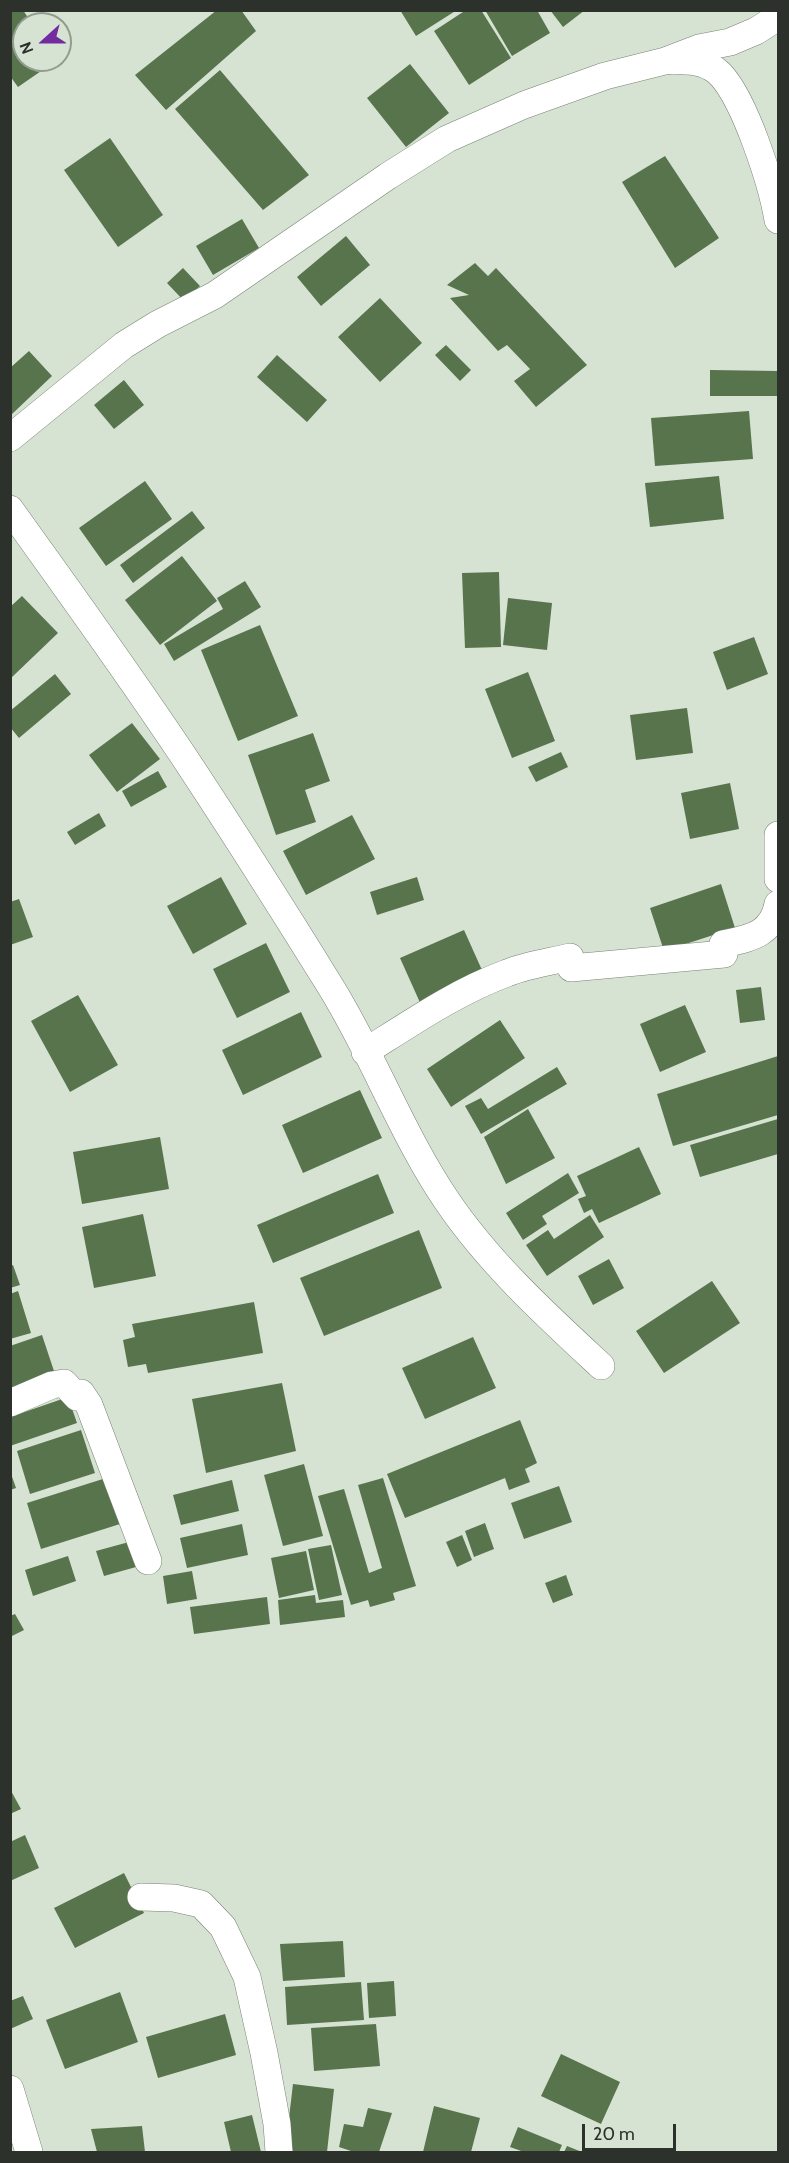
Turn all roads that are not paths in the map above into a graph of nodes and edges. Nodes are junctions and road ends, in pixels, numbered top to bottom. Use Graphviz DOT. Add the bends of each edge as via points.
graph roads {
  1 [pos="778,17"];
  2 [pos="665,61"];
  3 [pos="778,220"];
  4 [pos="10,438"];
  5 [pos="10,509"];
  6 [pos="778,837"];
  7 [pos="778,879"];
  8 [pos="776,920"];
  9 [pos="366,1052"];
  10 [pos="601,1366"];
  11 [pos="10,1403"];
  12 [pos="148,1562"];
  13 [pos="141,1897"];
  14 [pos="10,2089"];
  15 [pos="29,2152"];
  16 [pos="279,2152"];
  1 -- 2 [label="street" via="730,42"];
  2 -- 3 [label="street" via="688,60 707,65 720,74 750,129 769,180"];
  2 -- 4 [label="street" via="604,76 447,139 215,295 124,345"];
  5 -- 9 [label="street" via="194,772 331,987"];
  6 -- 7 [label="street"];
  8 -- 9 [label="street" via="753,936 723,944 724,954 571,968 570,957 507,973 453,998"];
  9 -- 10 [label="street" via="447,1201 537,1306"];
  11 -- 12 [label="street" via="64,1383 77,1397 81,1393 89,1405"];
  13 -- 16 [label="street" via="201,1904 223,1928 247,1977 277,2124"];
  14 -- 15 [label="street"];
}
